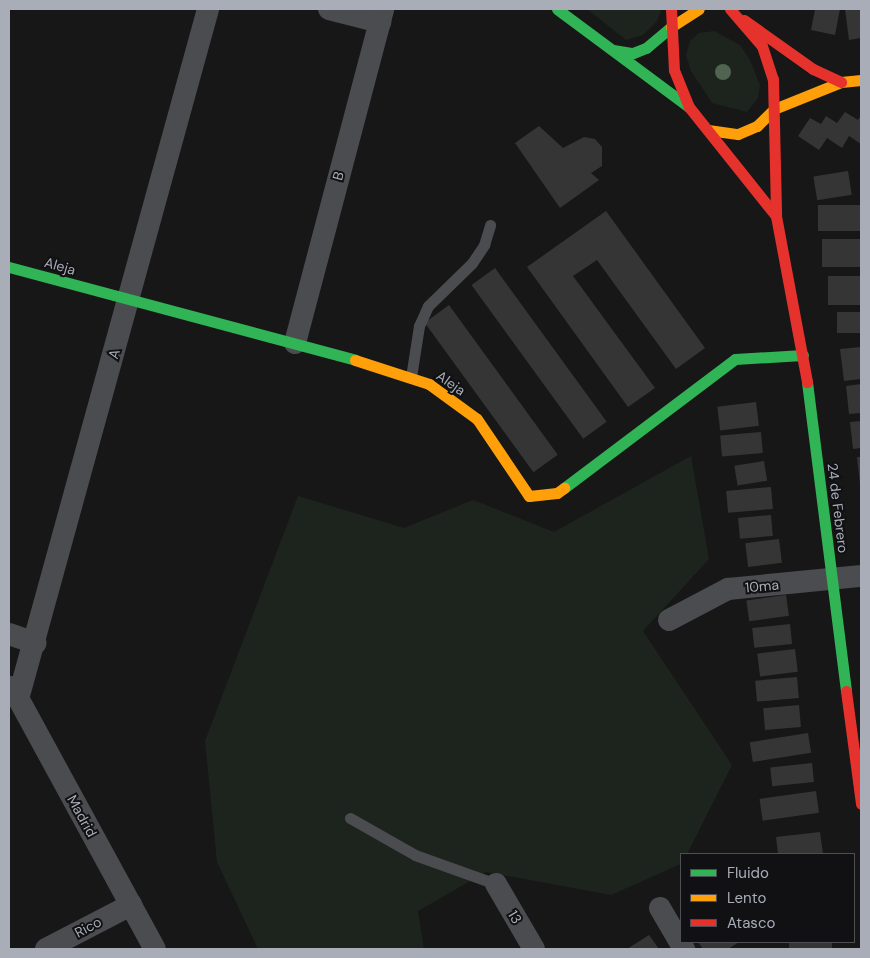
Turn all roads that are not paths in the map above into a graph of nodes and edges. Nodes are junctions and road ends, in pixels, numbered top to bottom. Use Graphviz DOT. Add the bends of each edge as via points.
graph roads {
  1 [pos="208,9"];
  2 [pos="329,9"];
  3 [pos="557,9"];
  4 [pos="670,9"];
  5 [pos="699,9"];
  6 [pos="724,9"];
  7 [pos="734,12"];
  8 [pos="382,16"];
  9 [pos="671,27"];
  10 [pos="613,50"];
  11 [pos="861,80"];
  12 [pos="841,82"];
  13 [pos="689,107"];
  14 [pos="774,110"];
  15 [pos="708,130"];
  16 [pos="776,216"];
  17 [pos="490,225"];
  18 [pos="9,267"];
  19 [pos="128,302"];
  20 [pos="295,343"];
  21 [pos="803,356"];
  22 [pos="411,377"];
  23 [pos="861,576"];
  24 [pos="832,580"];
  25 [pos="669,620"];
  26 [pos="9,634"];
  27 [pos="35,643"];
  28 [pos="13,690"];
  29 [pos="861,804"];
  30 [pos="350,818"];
  31 [pos="496,884"];
  32 [pos="130,905"];
  33 [pos="660,908"];
  34 [pos="680,942"];
  35 [pos="46,949"];
  36 [pos="155,949"];
  37 [pos="534,949"];
  1 -- 19 [label="street, A"];
  2 -- 8 [label="street"];
  3 -- 10 [label="street"];
  4 -- 9 [label="street, 24 de Febrero"];
  5 -- 9 [label="street"];
  6 -- 7 [label="street"];
  7 -- 12 [label="street" via="813,69"];
  7 -- 14 [label="street, 24 de Febrero" via="762,46 773,79"];
  8 -- 20 [label="street, B"];
  9 -- 10 [label="street" via="646,48 633,53"];
  9 -- 13 [label="street, 24 de Febrero" via="674,70"];
  10 -- 13 [label="street"];
  11 -- 12 [label="street"];
  12 -- 14 [label="street"];
  13 -- 15 [label="street, 24 de Febrero"];
  14 -- 15 [label="street" via="757,126 738,134"];
  14 -- 16 [label="street, 24 de Febrero"];
  15 -- 16 [label="street, 24 de Febrero"];
  16 -- 21 [label="street, 24 de Febrero"];
  17 -- 22 [label="lane" via="484,245 472,263 428,306 420,326"];
  18 -- 19 [label="street, Aleja"];
  19 -- 20 [label="street, Aleja"];
  19 -- 27 [label="street, A"];
  20 -- 22 [label="street, Aleja"];
  21 -- 22 [label="street, Aleja" via="734,359 557,493 530,496 477,420 429,384"];
  21 -- 24 [label="street, 24 de Febrero"];
  23 -- 24 [label="street, 10ma"];
  24 -- 25 [label="street, 10ma" via="728,589"];
  24 -- 29 [label="street, 24 de Febrero"];
  26 -- 27 [label="street"];
  27 -- 28 [label="street, A"];
  28 -- 32 [label="street, Madrid"];
  30 -- 31 [label="lane" via="415,855"];
  31 -- 37 [label="street, 13"];
  32 -- 35 [label="street, Rico"];
  32 -- 36 [label="street, Madrid"];
  33 -- 34 [label="street"];
}
